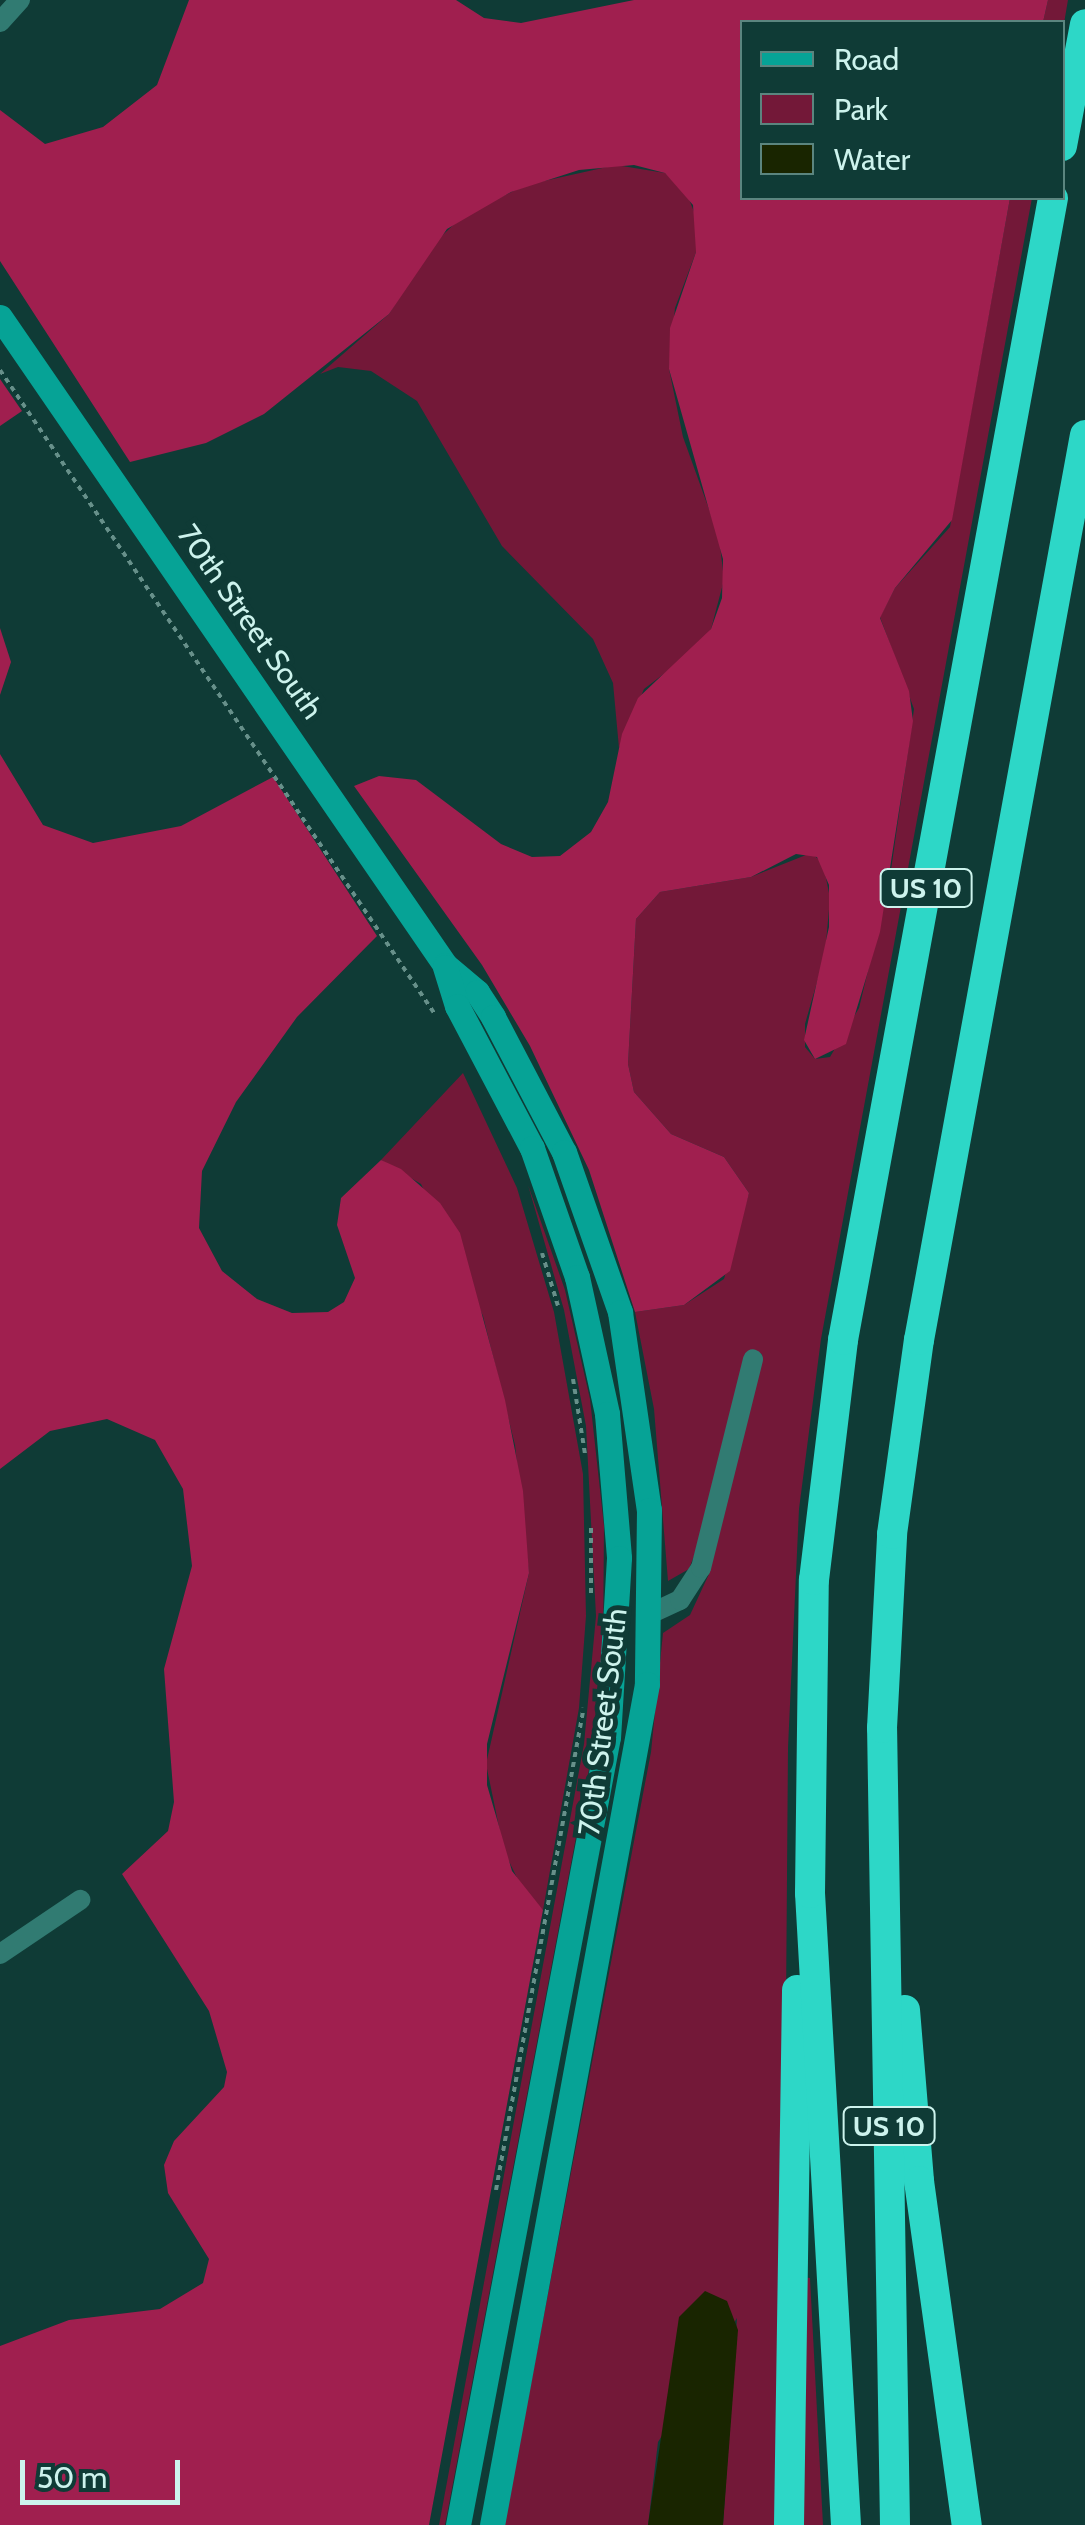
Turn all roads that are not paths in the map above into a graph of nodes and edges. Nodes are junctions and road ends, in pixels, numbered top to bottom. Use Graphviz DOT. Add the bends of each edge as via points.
graph roads {
  1 [pos="20,0"];
  2 [pos="0,22"];
  3 [pos="1085,24"];
  4 [pos="1065,130"];
  5 [pos="1053,200"];
  6 [pos="0,316"];
  7 [pos="1085,435"];
  8 [pos="444,965"];
  9 [pos="753,1358"];
  10 [pos="652,1613"];
  11 [pos="882,1728"];
  12 [pos="810,1892"];
  13 [pos="80,1900"];
  14 [pos="0,1954"];
  15 [pos="458,2525"];
  16 [pos="492,2525"];
  17 [pos="790,2525"];
  18 [pos="846,2525"];
  19 [pos="895,2525"];
  20 [pos="967,2525"];
  1 -- 2 [label="street"];
  3 -- 4 [label="highway"];
  5 -- 12 [label="highway, US 10" via="835,1389 808,1680"];
  6 -- 8 [label="main road, 70th Street South"];
  7 -- 11 [label="highway, US 10" via="911,1386 891,1551"];
  8 -- 10 [label="main road, 70th Street South" via="477,992 525,1073 574,1175 608,1270 639,1412"];
  8 -- 15 [label="main road, 70th Street South" via="458,1006 532,1148 569,1251 607,1414 619,1558 608,1737"];
  9 -- 10 [label="street" via="701,1568 680,1600"];
  10 -- 16 [label="main road, 70th Street South" via="640,1744"];
  11 -- 19 [label="highway, US 10"];
  11 -- 20 [label="highway" via="919,2181"];
  12 -- 17 [label="highway" via="798,1988"];
  12 -- 18 [label="highway, US 10"];
  13 -- 14 [label="street"];
}
